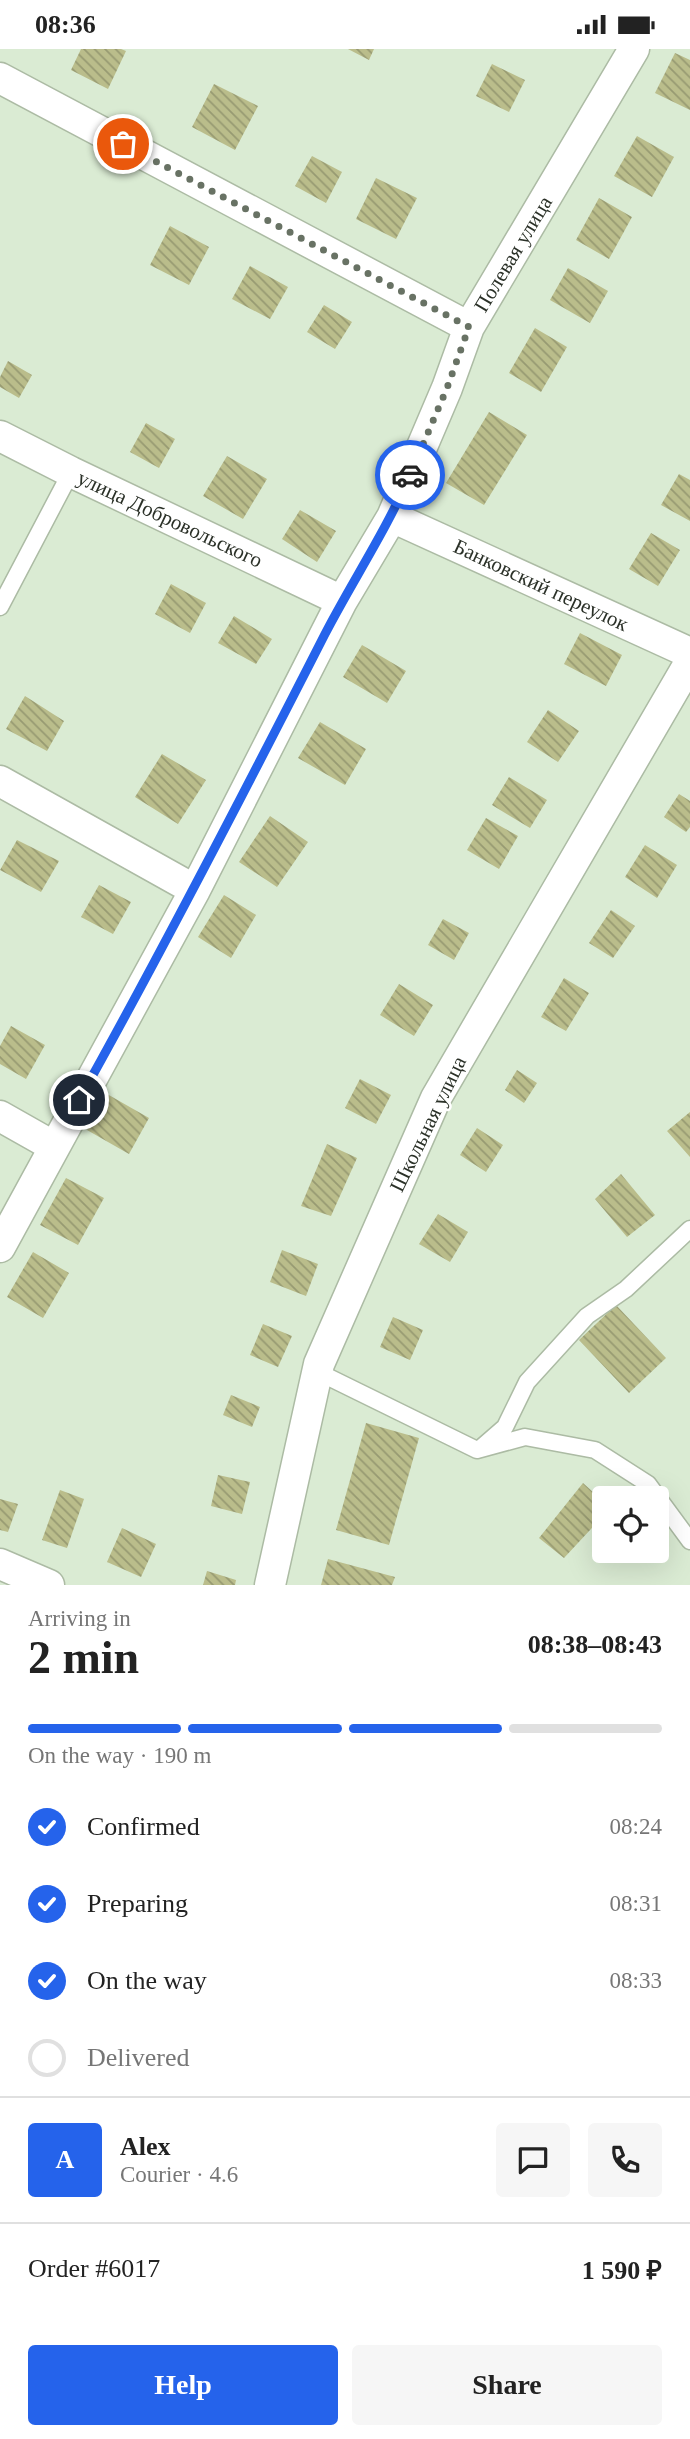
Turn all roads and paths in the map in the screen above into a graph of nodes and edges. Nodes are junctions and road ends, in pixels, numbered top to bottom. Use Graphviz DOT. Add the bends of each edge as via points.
graph roads {
  1 [pos="625,52"];
  2 [pos="0,78"];
  3 [pos="469,327"];
  4 [pos="0,436"];
  5 [pos="71,473"];
  6 [pos="392,517"];
  7 [pos="342,601"];
  8 [pos="0,607"];
  9 [pos="690,653"];
  10 [pos="690,662"];
  11 [pos="0,781"];
  12 [pos="195,890"];
  13 [pos="0,1116"];
  14 [pos="53,1146"];
  15 [pos="690,1229"];
  16 [pos="0,1247"];
  17 [pos="318,1372"];
  18 [pos="477,1450"];
  19 [pos="690,1541"];
  20 [pos="0,1565"];
  21 [pos="49,1585"];
  22 [pos="270,1585"];
  1 -- 3 [label="street, Полевая улица"];
  2 -- 3 [label="street"];
  3 -- 6 [label="street, Полевая улица"];
  4 -- 5 [label="street, улица Добровольского"];
  5 -- 7 [label="street, улица Добровольского"];
  5 -- 8 [label="lane"];
  6 -- 7 [label="street, Полевая улица"];
  6 -- 9 [label="street, Банковский переулок"];
  7 -- 12 [label="street, Полевая улица"];
  10 -- 17 [label="street, Школьная улица" via="436,1098"];
  11 -- 12 [label="street"];
  12 -- 14 [label="street, Полевая улица"];
  13 -- 14 [label="street"];
  14 -- 16 [label="street, Полевая улица"];
  15 -- 18 [label="lane" via="626,1289 587,1316 527,1383 505,1427"];
  17 -- 18 [label="lane"];
  17 -- 22 [label="street, Школьная улица"];
  18 -- 19 [label="lane" via="525,1437 595,1450 648,1484"];
  20 -- 21 [label="street"];
}
